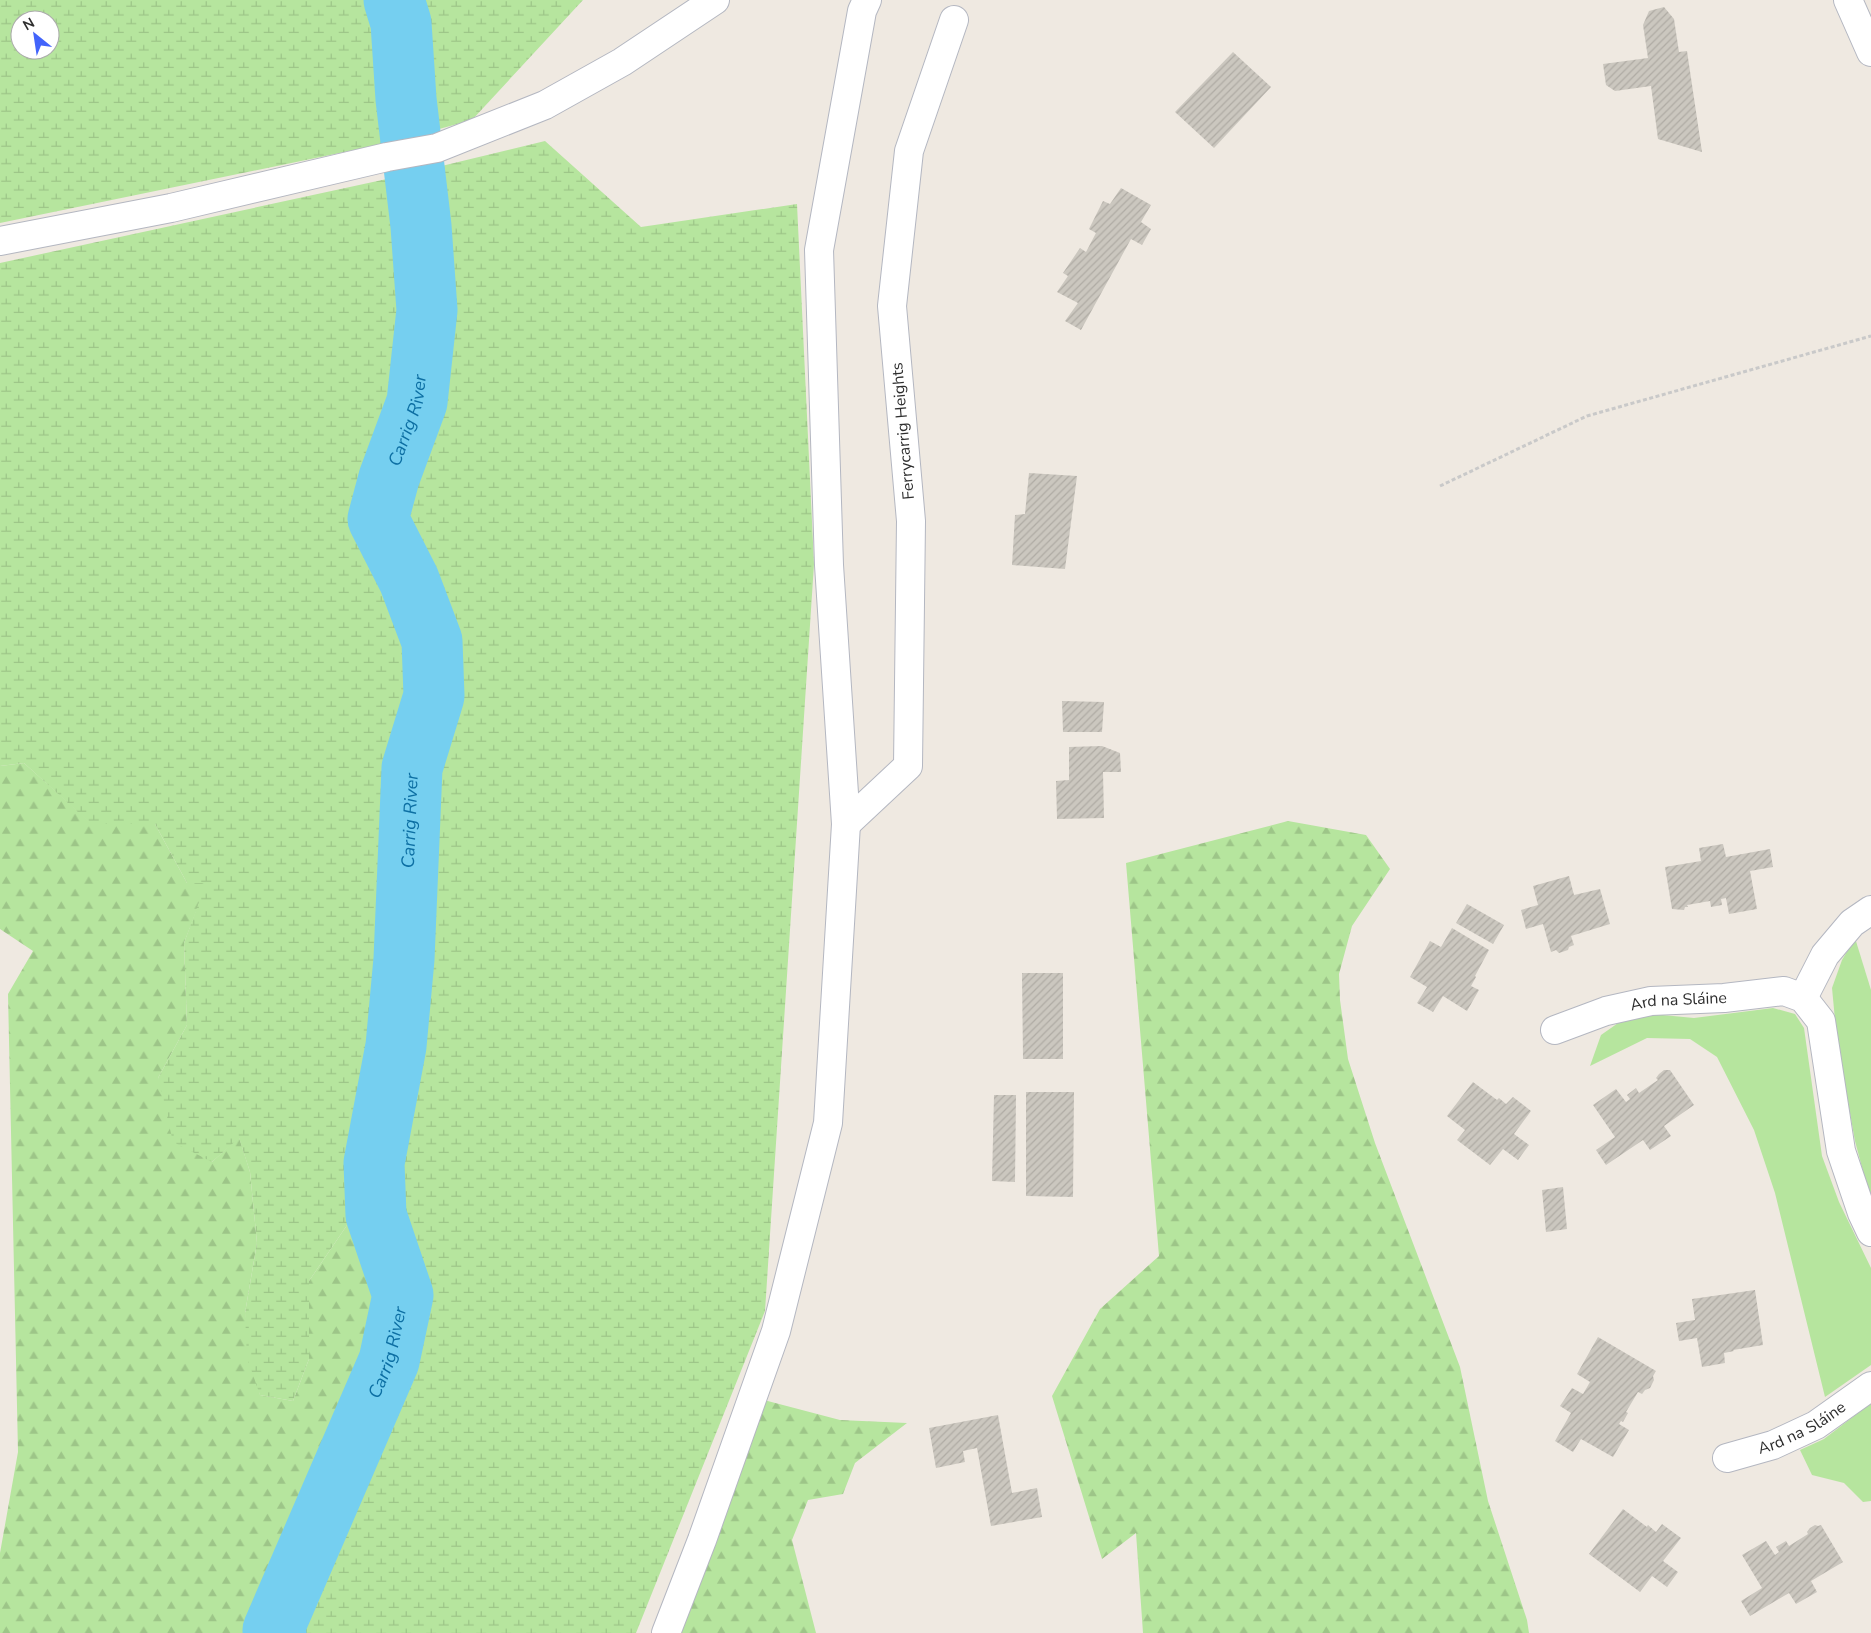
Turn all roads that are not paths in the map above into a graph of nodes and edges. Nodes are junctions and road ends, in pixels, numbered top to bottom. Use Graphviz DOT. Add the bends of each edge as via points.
graph roads {
  1 [pos="715,0"];
  2 [pos="1848,0"];
  3 [pos="859,4"];
  4 [pos="954,20"];
  5 [pos="1871,52"];
  6 [pos="0,241"];
  7 [pos="846,824"];
  8 [pos="1871,910"];
  9 [pos="1804,998"];
  10 [pos="1556,1030"];
  11 [pos="1871,1232"];
  12 [pos="1871,1386"];
  13 [pos="1727,1458"];
  14 [pos="666,1633"];
  1 -- 6 [label="street" via="622,62 545,105 437,148 171,208"];
  2 -- 5 [label="street"];
  3 -- 7 [label="street" via="819,250 829,565"];
  4 -- 7 [label="street, Ferrycarrig Heights" via="910,151 892,306 911,521 908,766"];
  7 -- 14 [label="street" via="828,1123 776,1331"];
  8 -- 9 [label="street" via="1852,923 1825,955"];
  9 -- 10 [label="street, Ard na Sláine" via="1784,991 1650,1002 1606,1012"];
  9 -- 11 [label="street" via="1821,1021 1841,1151"];
  12 -- 13 [label="street, Ard na Sláine" via="1816,1425 1773,1445"];
}
